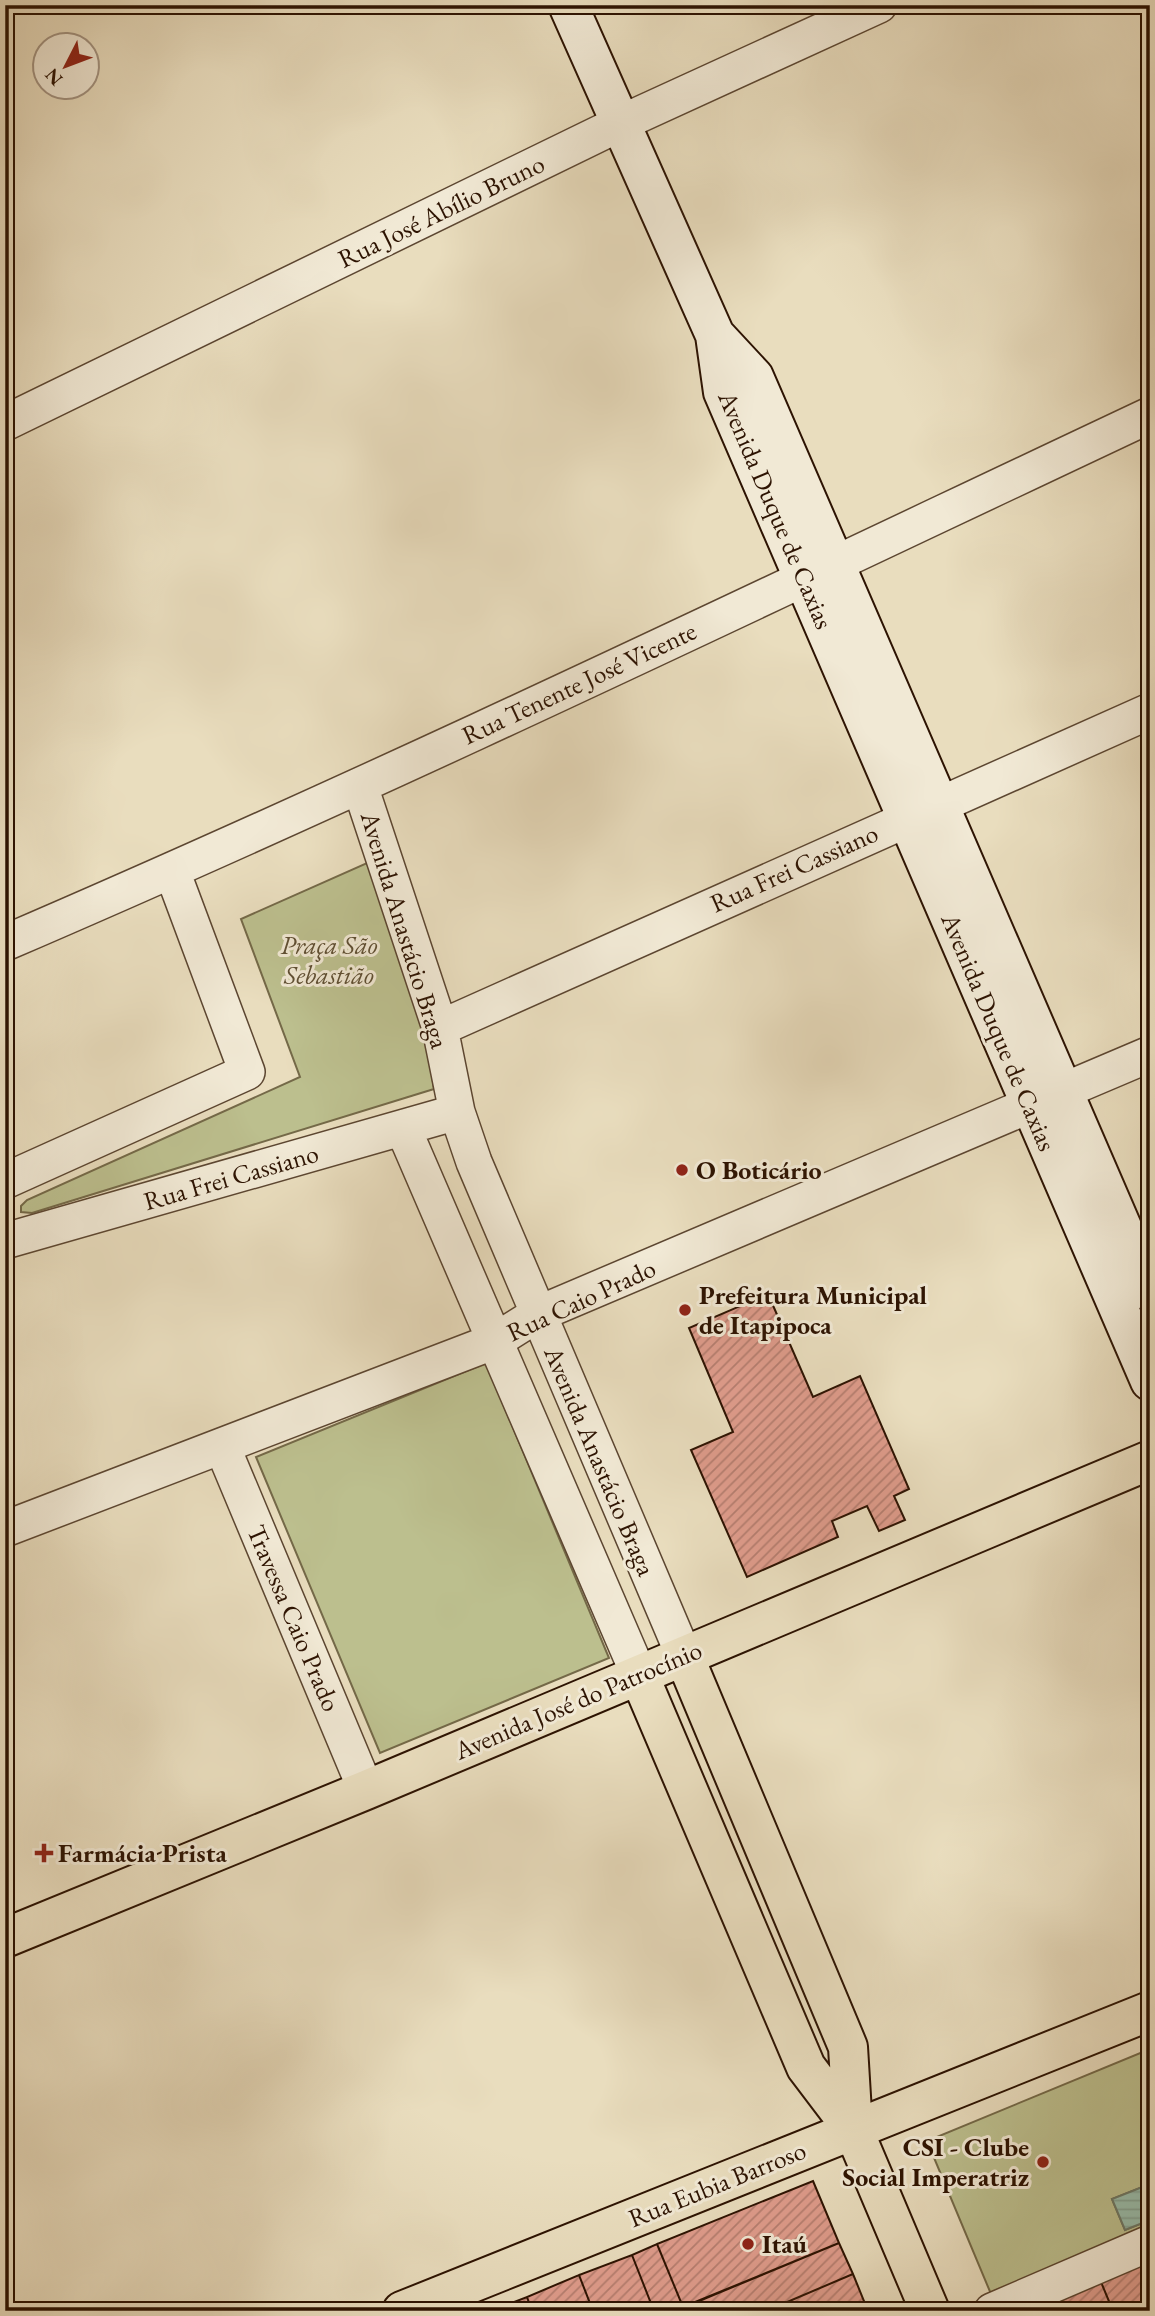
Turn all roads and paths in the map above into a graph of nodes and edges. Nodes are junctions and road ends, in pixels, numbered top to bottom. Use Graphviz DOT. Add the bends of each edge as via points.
graph roads {
  1 [pos="568,5"];
  2 [pos="879,5"];
  3 [pos="621,123"];
  4 [pos="1150,415"];
  5 [pos="5,423"];
  6 [pos="819,570"];
  7 [pos="1150,710"];
  8 [pos="360,786"];
  9 [pos="923,811"];
  10 [pos="172,871"];
  11 [pos="5,943"];
  12 [pos="440,1028"];
  13 [pos="1150,1055"];
  14 [pos="1047,1098"];
  15 [pos="457,1112"];
  16 [pos="403,1128"];
  17 [pos="5,1181"];
  18 [pos="5,1241"];
  19 [pos="1150,1292"];
  20 [pos="538,1314"];
  21 [pos="495,1341"];
  22 [pos="1150,1381"];
  23 [pos="222,1446"];
  24 [pos="1150,1460"];
  25 [pos="5,1530"];
  26 [pos="684,1656"];
  27 [pos="639,1675"];
  28 [pos="366,1790"];
  29 [pos="5,1938"];
  30 [pos="1150,2011"];
  31 [pos="853,2129"];
  32 [pos="1150,2243"];
  33 [pos="402,2311"];
  34 [pos="930,2311"];
  35 [pos="992,2311"];
  1 -- 3 [label="main road, Avenida Duque de Caxias"];
  2 -- 3 [label="street, Rua José Abílio Bruno"];
  3 -- 5 [label="street, Rua José Abílio Bruno"];
  3 -- 6 [label="main road, Avenida Duque de Caxias" via="715,335 723,392"];
  4 -- 6 [label="street, Rua Tenente José Vicente"];
  6 -- 8 [label="street, Rua Tenente José Vicente"];
  6 -- 9 [label="main road, Avenida Duque de Caxias"];
  7 -- 9 [label="street, Rua Frei Cassiano"];
  8 -- 10 [label="street, Rua Tenente José Vicente"];
  8 -- 12 [label="street, Avenida Anastácio Braga"];
  9 -- 12 [label="street, Rua Frei Cassiano"];
  9 -- 14 [label="main road, Avenida Duque de Caxias"];
  10 -- 11 [label="street, Rua Tenente José Vicente"];
  10 -- 17 [label="street" via="247,1072"];
  12 -- 15 [label="street, Avenida Anastácio Braga"];
  13 -- 14 [label="street, Rua Caio Prado"];
  14 -- 19 [label="main road, Avenida Duque de Caxias"];
  14 -- 20 [label="street, Rua Caio Prado"];
  14 -- 22 [label="main road, Avenida Duque de Caxias"];
  15 -- 16 [label="street, Rua Frei Cassiano"];
  15 -- 20 [label="street, Avenida Anastácio Braga" via="482,1184"];
  16 -- 18 [label="street, Rua Frei Cassiano"];
  16 -- 21 [label="street, Avenida Anastácio Braga"];
  20 -- 21 [label="street, Rua Caio Prado"];
  20 -- 26 [label="street, Avenida Anastácio Braga"];
  21 -- 23 [label="street, Rua Caio Prado"];
  21 -- 27 [label="street, Avenida Anastácio Braga"];
  23 -- 25 [label="street, Rua Caio Prado"];
  23 -- 28 [label="street, Travessa Caio Prado"];
  24 -- 26 [label="main road, Avenida José do Patrocínio"];
  26 -- 27 [label="main road, Avenida José do Patrocínio"];
  26 -- 31 [label="main road, Avenida Anastácio Braga" via="848,2047"];
  27 -- 28 [label="main road, Avenida José do Patrocínio"];
  27 -- 31 [label="main road, Avenida Anastácio Braga" via="806,2067"];
  28 -- 29 [label="main road, Avenida José do Patrocínio"];
  30 -- 31 [label="main road, Rua Eubia Barroso"];
  31 -- 33 [label="main road, Rua Eubia Barroso"];
  31 -- 34 [label="main road, Avenida Anastácio Braga"];
  32 -- 35 [label="street"];
}
